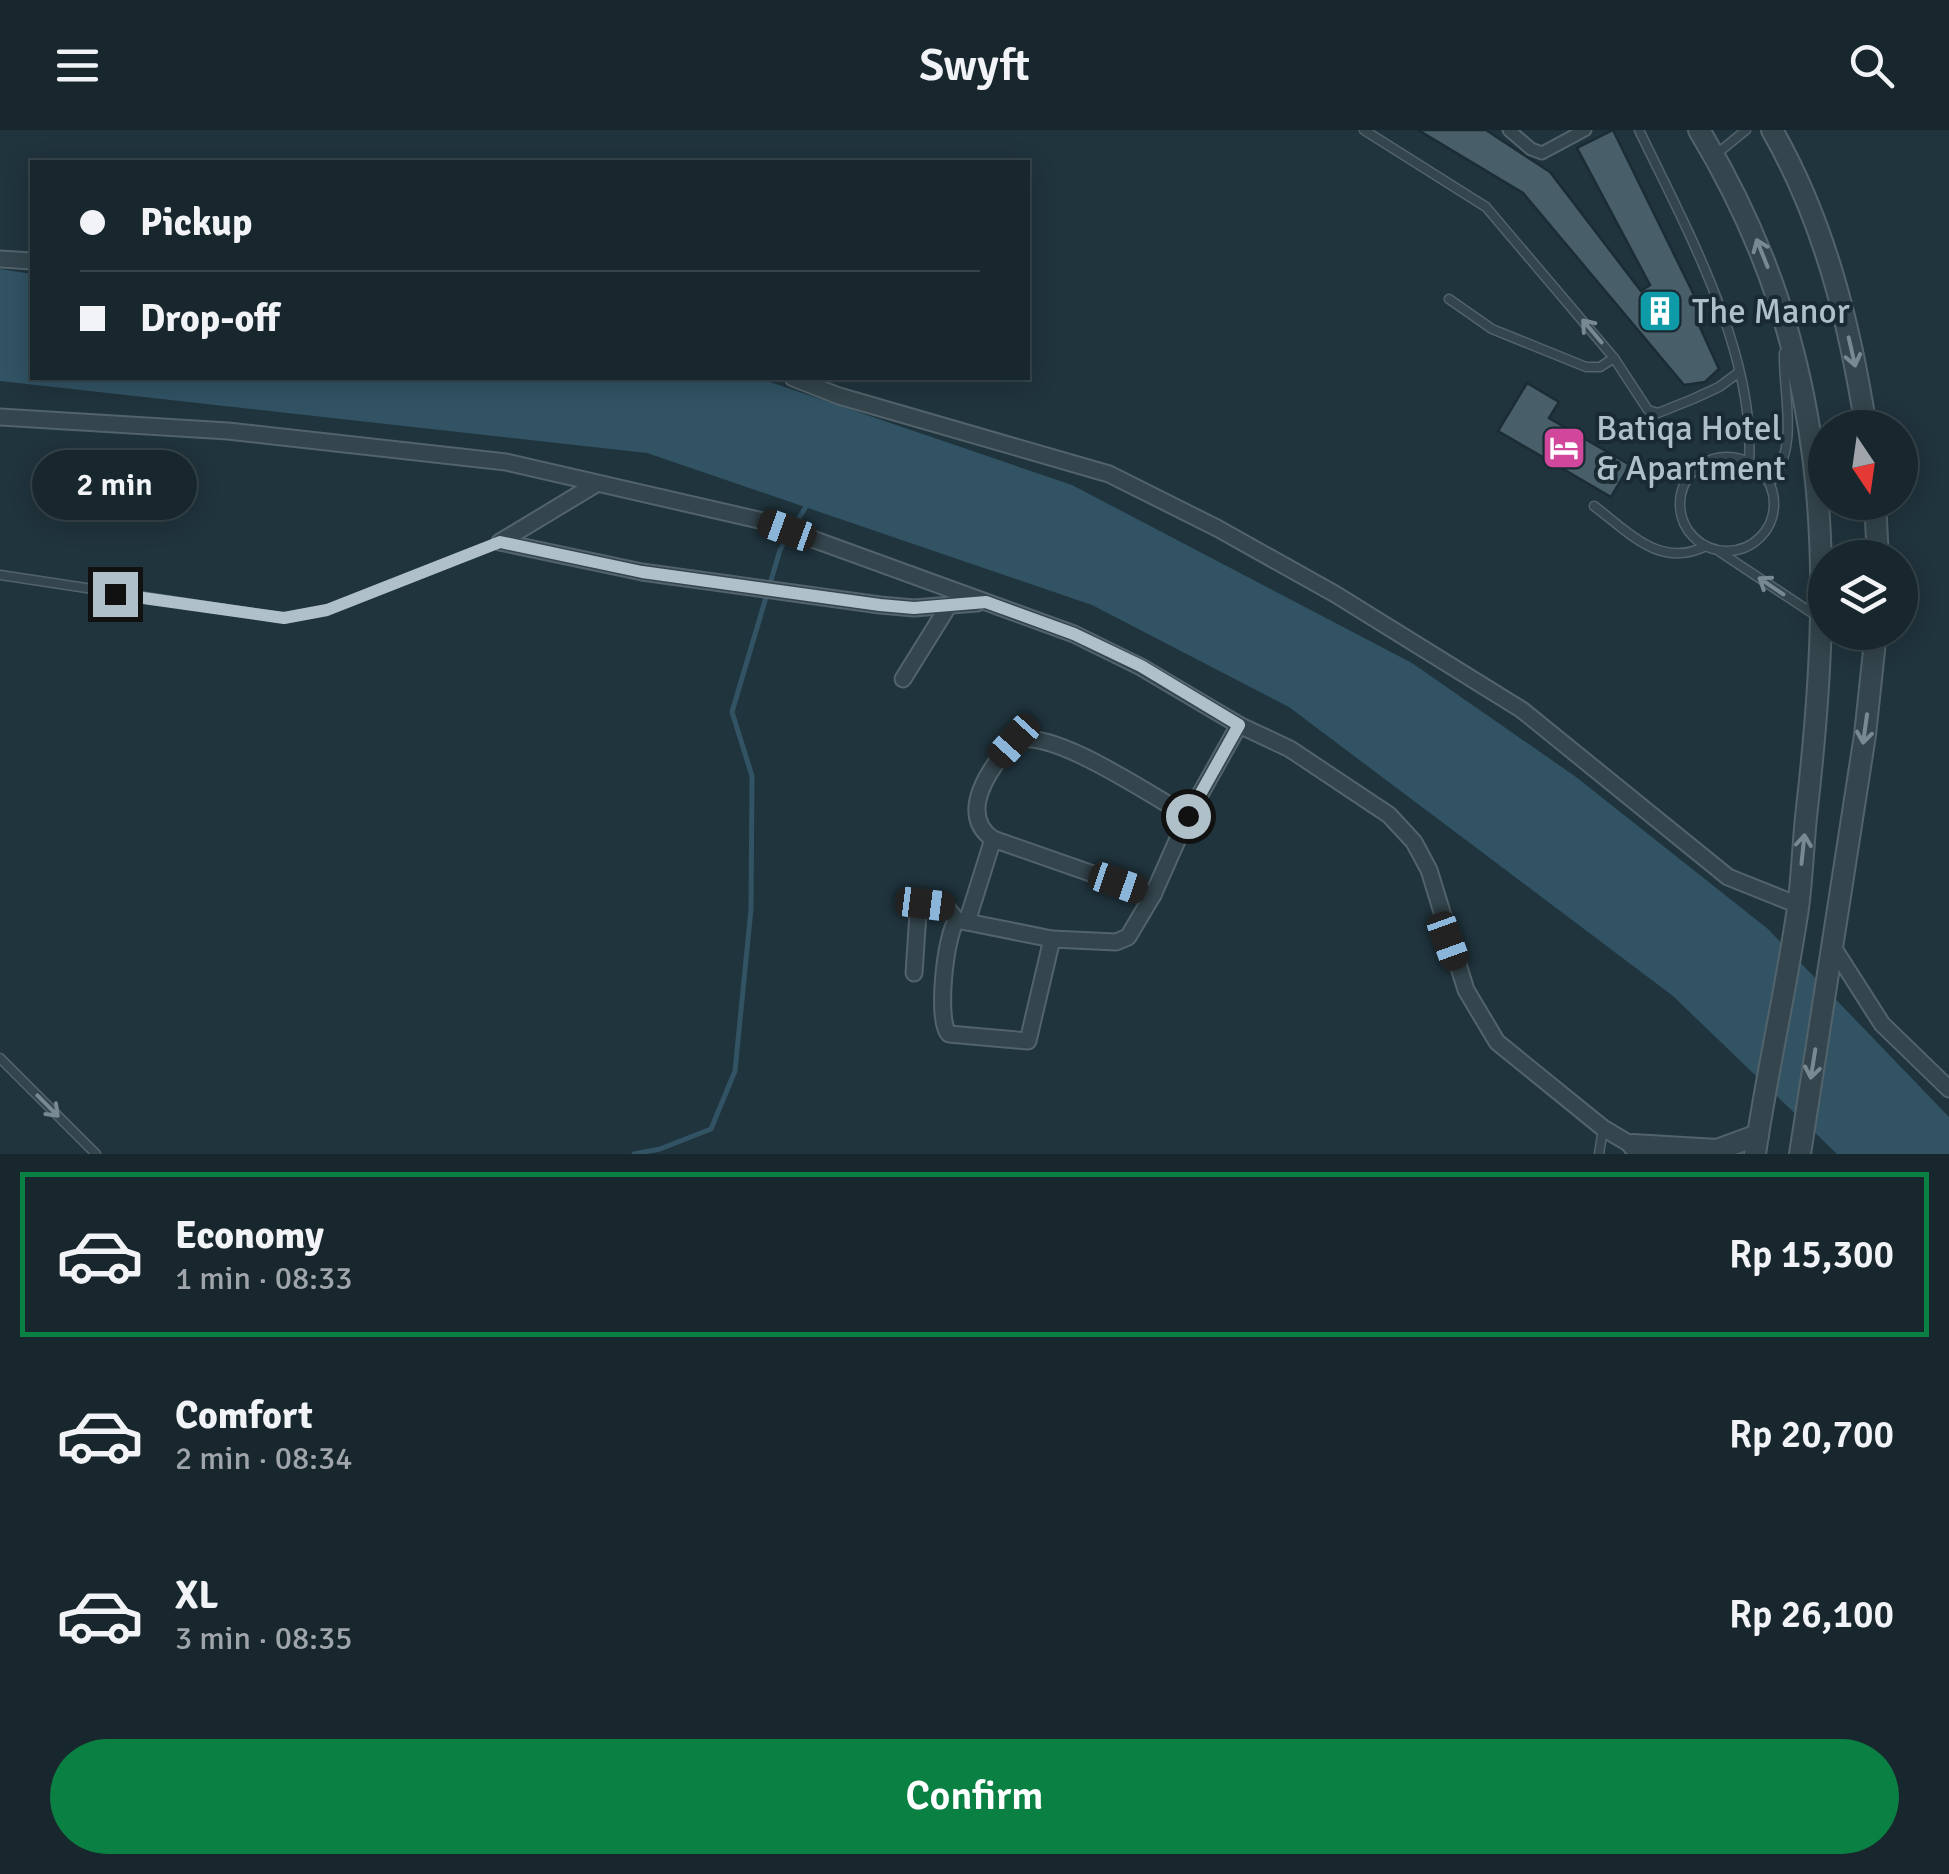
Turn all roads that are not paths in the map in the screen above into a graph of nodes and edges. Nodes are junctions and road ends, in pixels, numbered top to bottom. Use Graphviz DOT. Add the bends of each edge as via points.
graph roads {
  1 [pos="1364,130"];
  2 [pos="1509,130"];
  3 [pos="1586,130"];
  4 [pos="1639,130"];
  5 [pos="1699,130"];
  6 [pos="1746,130"];
  7 [pos="1772,130"];
  8 [pos="1714,156"];
  9 [pos="0,259"];
  10 [pos="30,261"];
  11 [pos="1449,300"];
  12 [pos="1784,312"];
  13 [pos="1614,358"];
  14 [pos="1738,373"];
  15 [pos="798,380"];
  16 [pos="1863,410"];
  17 [pos="0,417"];
  18 [pos="1749,462"];
  19 [pos="1770,483"];
  20 [pos="596,484"];
  21 [pos="1594,506"];
  22 [pos="1821,540"];
  23 [pos="500,542"];
  24 [pos="1706,546"];
  25 [pos="1720,552"];
  26 [pos="0,575"];
  27 [pos="986,602"];
  28 [pos="949,605"];
  29 [pos="1808,610"];
  30 [pos="1820,650"];
  31 [pos="1873,650"];
  32 [pos="903,679"];
  33 [pos="1239,725"];
  34 [pos="1188,816"];
  35 [pos="993,839"];
  36 [pos="1153,895"];
  37 [pos="1798,905"];
  38 [pos="962,922"];
  39 [pos="1052,939"];
  40 [pos="1831,944"];
  41 [pos="914,972"];
  42 [pos="0,1058"];
  43 [pos="1949,1089"];
  44 [pos="1603,1128"];
  45 [pos="1758,1137"];
  46 [pos="1640,1149"];
  47 [pos="96,1154"];
  48 [pos="1599,1154"];
  49 [pos="1800,1154"];
  13 -- 1 [label="lane, one-way" via="1486,207"];
  2 -- 3 [label="street" via="1542,153"];
  4 -- 14 [label="lane" via="1723,312"];
  5 -- 8 [label="street"];
  6 -- 8 [label="lane"];
  7 -- 16 [label="street, one-way" via="1820,235"];
  12 -- 8 [label="street, one-way" via="1745,211"];
  9 -- 10 [label="street"];
  11 -- 13 [label="lane" via="1492,328 1586,368"];
  12 -- 19 [label="lane" via="1787,450"];
  12 -- 22 [label="street" via="1810,419"];
  13 -- 14 [label="lane" via="1640,402 1658,412"];
  14 -- 18 [label="lane"];
  15 -- 37 [label="street" via="1109,474 1217,528 1522,710 1728,877"];
  17 -- 20 [label="street" via="228,431 506,462"];
  18 -- 19 [label="lane"];
  18 -- 24 [label="lane" via="1717,458 1702,464 1682,490 1684,522"];
  19 -- 25 [label="lane" via="1774,511 1766,531 1750,544"];
  20 -- 23 [label="street"];
  20 -- 27 [label="street" via="763,521"];
  21 -- 24 [label="lane" via="1661,552 1690,554"];
  23 -- 26 [label="lane" via="327,610 284,618"];
  23 -- 28 [label="street" via="642,572 914,608"];
  24 -- 25 [label="lane"];
  29 -- 25 [label="lane, one-way"];
  27 -- 28 [label="street"];
  27 -- 33 [label="street" via="1141,666"];
  28 -- 32 [label="street"];
  37 -- 30 [label="street, one-way"];
  31 -- 40 [label="street, one-way"];
  33 -- 34 [label="street"];
  33 -- 44 [label="street" via="1354,790 1414,842 1477,1014 1497,1042"];
  34 -- 35 [label="street" via="1076,754 1022,738 998,758 976,808 979,830"];
  34 -- 36 [label="street"];
  35 -- 36 [label="street"];
  35 -- 38 [label="street"];
  36 -- 39 [label="street" via="1128,937"];
  37 -- 45 [label="street"];
  38 -- 39 [label="street"];
  38 -- 39 [label="street" via="950,932 944,974 942,1024 949,1034 1028,1041"];
  38 -- 41 [label="street" via="946,907 920,907"];
  40 -- 43 [label="street" via="1882,1024"];
  40 -- 49 [label="street, one-way"];
  42 -- 47 [label="lane, one-way"];
  44 -- 46 [label="street"];
  44 -- 48 [label="lane"];
  45 -- 46 [label="street" via="1717,1150"];
}
